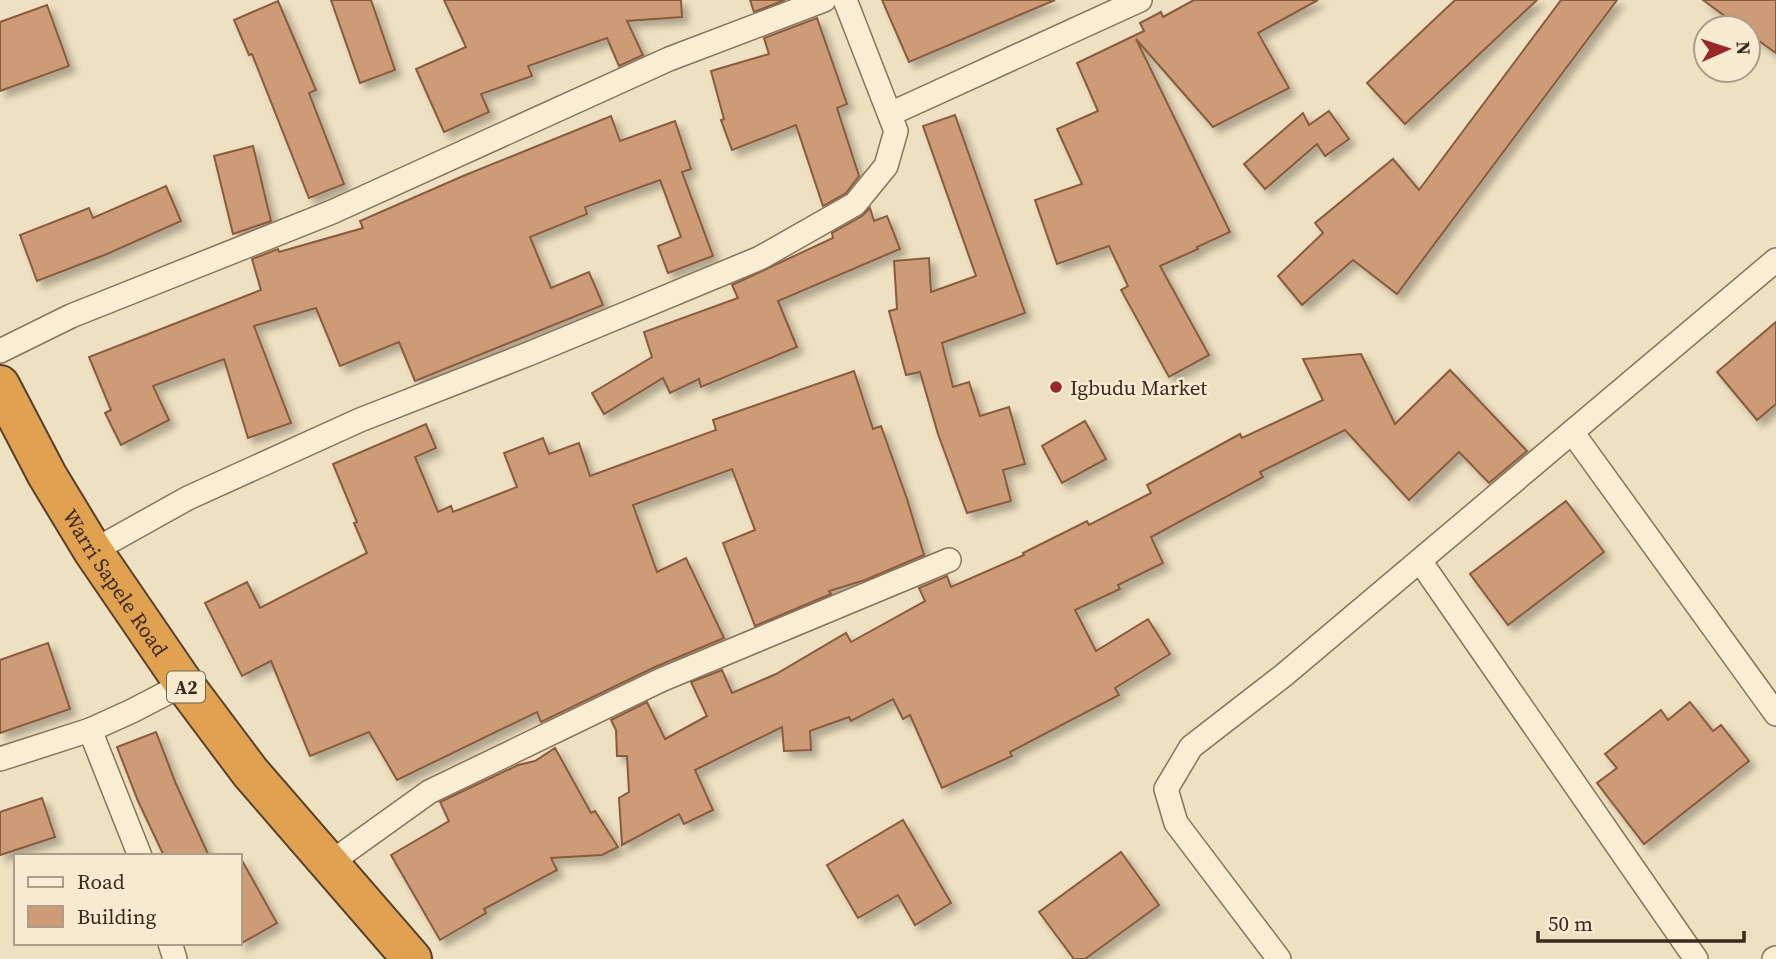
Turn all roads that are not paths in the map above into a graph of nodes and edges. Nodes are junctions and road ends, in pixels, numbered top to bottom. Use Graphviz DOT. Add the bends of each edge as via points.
graph roads {
  1 [pos="824,0"];
  2 [pos="845,0"];
  3 [pos="1140,0"];
  4 [pos="890,114"];
  5 [pos="1776,260"];
  6 [pos="0,351"];
  7 [pos="0,385"];
  8 [pos="1572,432"];
  9 [pos="93,551"];
  10 [pos="950,560"];
  11 [pos="1420,561"];
  12 [pos="184,684"];
  13 [pos="1776,714"];
  14 [pos="90,730"];
  15 [pos="0,759"];
  16 [pos="138,854"];
  17 [pos="330,863"];
  18 [pos="412,959"];
  19 [pos="1279,959"];
  20 [pos="1696,959"];
  1 -- 6 [label="street" via="669,59 332,212 71,316"];
  2 -- 4 [label="street"];
  3 -- 4 [label="street"];
  4 -- 9 [label="street" via="896,131 886,166 855,204 760,258 360,420 188,498"];
  5 -- 8 [label="street"];
  7 -- 9 [label="highway, Warri Sapele Road / A2"];
  8 -- 11 [label="street"];
  8 -- 13 [label="street"];
  9 -- 12 [label="highway, Warri Sapele Road / A2"];
  10 -- 17 [label="street" via="660,680 441,786"];
  11 -- 19 [label="street" via="1191,747 1166,789 1176,823"];
  11 -- 20 [label="street"];
  12 -- 14 [label="street"];
  12 -- 17 [label="highway, Warri Sapele Road / A2" via="250,772"];
  14 -- 15 [label="street"];
  14 -- 16 [label="street"];
  17 -- 18 [label="highway, Warri Sapele Road / A2"];
}
